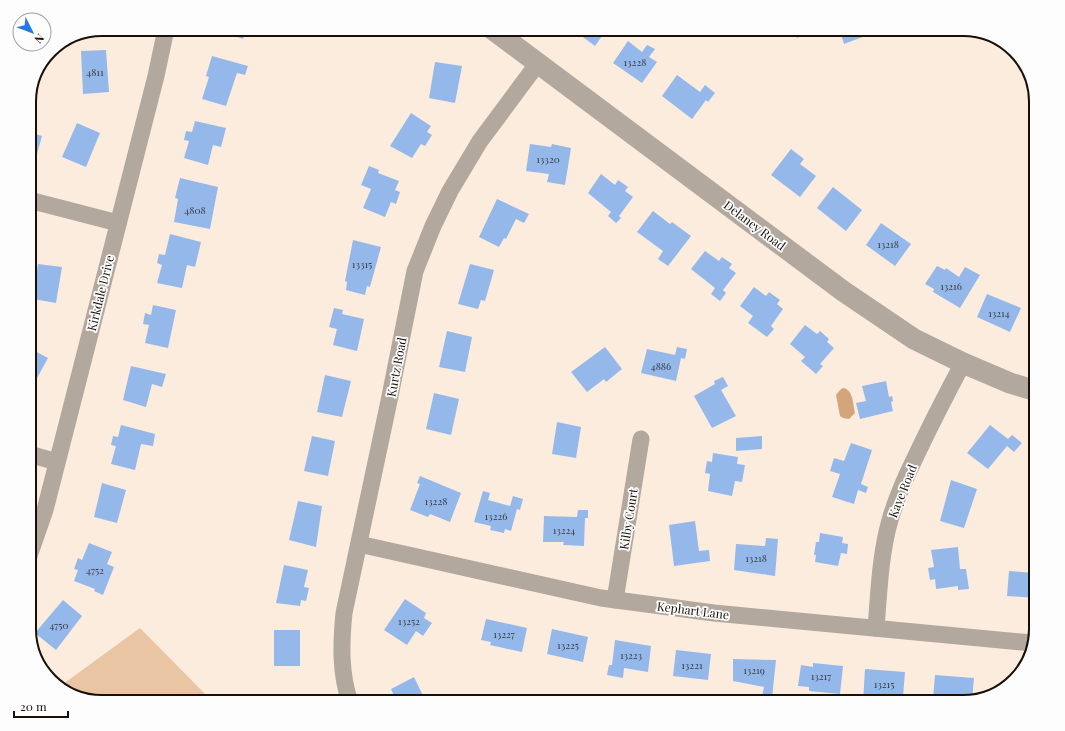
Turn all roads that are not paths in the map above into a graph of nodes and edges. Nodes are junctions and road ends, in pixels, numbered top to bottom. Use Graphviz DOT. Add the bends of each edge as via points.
graph roads {
  1 [pos="165,36"];
  2 [pos="501,36"];
  3 [pos="538,63"];
  4 [pos="36,202"];
  5 [pos="118,223"];
  6 [pos="963,363"];
  7 [pos="1029,389"];
  8 [pos="641,439"];
  9 [pos="36,456"];
  10 [pos="58,462"];
  11 [pos="36,536"];
  12 [pos="359,544"];
  13 [pos="615,600"];
  14 [pos="876,628"];
  15 [pos="1027,643"];
  16 [pos="348,695"];
  1 -- 5 [label="street, Kirkdale Drive"];
  2 -- 3 [label="street, Delaney Road"];
  3 -- 6 [label="street, Delaney Road" via="844,291 914,339"];
  3 -- 12 [label="street, Kurtz Road" via="480,141 450,191 415,271"];
  4 -- 5 [label="street"];
  5 -- 10 [label="street, Kirkdale Drive"];
  6 -- 7 [label="street, Delaney Road"];
  6 -- 14 [label="street, Kaye Road" via="905,480 890,520 882,554"];
  8 -- 13 [label="street, Kilby Court"];
  9 -- 10 [label="street"];
  10 -- 11 [label="street, Kirkdale Drive"];
  12 -- 13 [label="street, Kephart Lane"];
  12 -- 16 [label="street, Kurtz Road" via="344,613 341,642 343,671"];
  13 -- 14 [label="street, Kephart Lane" via="714,613"];
  14 -- 15 [label="street, Kephart Lane"];
}
